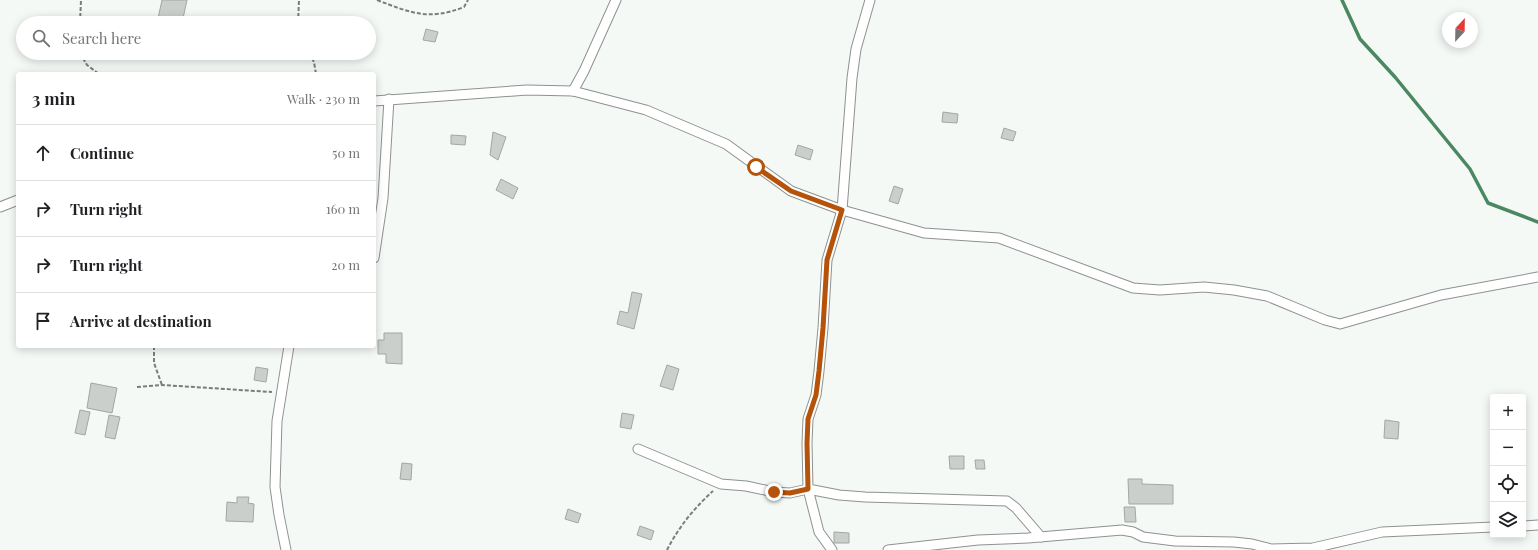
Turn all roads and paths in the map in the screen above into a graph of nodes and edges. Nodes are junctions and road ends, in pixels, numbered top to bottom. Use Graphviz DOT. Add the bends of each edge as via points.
graph roads {
  1 [pos="80,0"];
  2 [pos="299,0"];
  3 [pos="377,0"];
  4 [pos="468,0"];
  5 [pos="616,0"];
  6 [pos="870,0"];
  7 [pos="80,16"];
  8 [pos="298,16"];
  9 [pos="84,60"];
  10 [pos="313,60"];
  11 [pos="96,72"];
  12 [pos="316,72"];
  13 [pos="573,91"];
  14 [pos="389,99"];
  15 [pos="376,101"];
  16 [pos="16,201"];
  17 [pos="0,207"];
  18 [pos="842,210"];
  19 [pos="376,245"];
  20 [pos="1538,277"];
  21 [pos="154,348"];
  22 [pos="289,348"];
  23 [pos="162,385"];
  24 [pos="137,386"];
  25 [pos="282,392"];
  26 [pos="638,449"];
  27 [pos="721,484"];
  28 [pos="808,489"];
  29 [pos="1526,526"];
  30 [pos="1538,526"];
  31 [pos="1490,527"];
  32 [pos="1040,536"];
  33 [pos="286,550"];
  34 [pos="667,550"];
  35 [pos="832,550"];
  36 [pos="888,550"];
  1 -- 7 [label="path"];
  2 -- 8 [label="path"];
  3 -- 4 [label="path" via="418,14 433,15 464,7"];
  5 -- 13 [label="street"];
  6 -- 18 [label="street" via="856,49 853,71"];
  9 -- 11 [label="path" via="87,66"];
  10 -- 12 [label="path"];
  13 -- 14 [label="street" via="527,90"];
  13 -- 18 [label="street" via="646,110 720,141 791,191"];
  14 -- 15 [label="street"];
  14 -- 19 [label="street" via="383,198"];
  16 -- 17 [label="street"];
  18 -- 20 [label="street" via="924,233 999,238 1133,288 1160,290 1204,287 1234,290 1266,296 1340,324 1441,296"];
  18 -- 28 [label="street" via="827,260 819,371 808,425"];
  21 -- 23 [label="path" via="154,363"];
  22 -- 25 [label="street"];
  23 -- 24 [label="path"];
  23 -- 25 [label="path"];
  25 -- 33 [label="street" via="277,421 275,487"];
  26 -- 27 [label="street"];
  27 -- 28 [label="street" via="790,493"];
  27 -- 34 [label="path" via="702,501 673,538"];
  28 -- 32 [label="street" via="865,497 1007,501"];
  28 -- 35 [label="street" via="820,532"];
  29 -- 30 [label="street"];
  31 -- 32 [label="street" via="1382,532 1313,548 1271,549 1234,542 1175,541 1143,537 1122,530"];
  32 -- 36 [label="street"];
}
